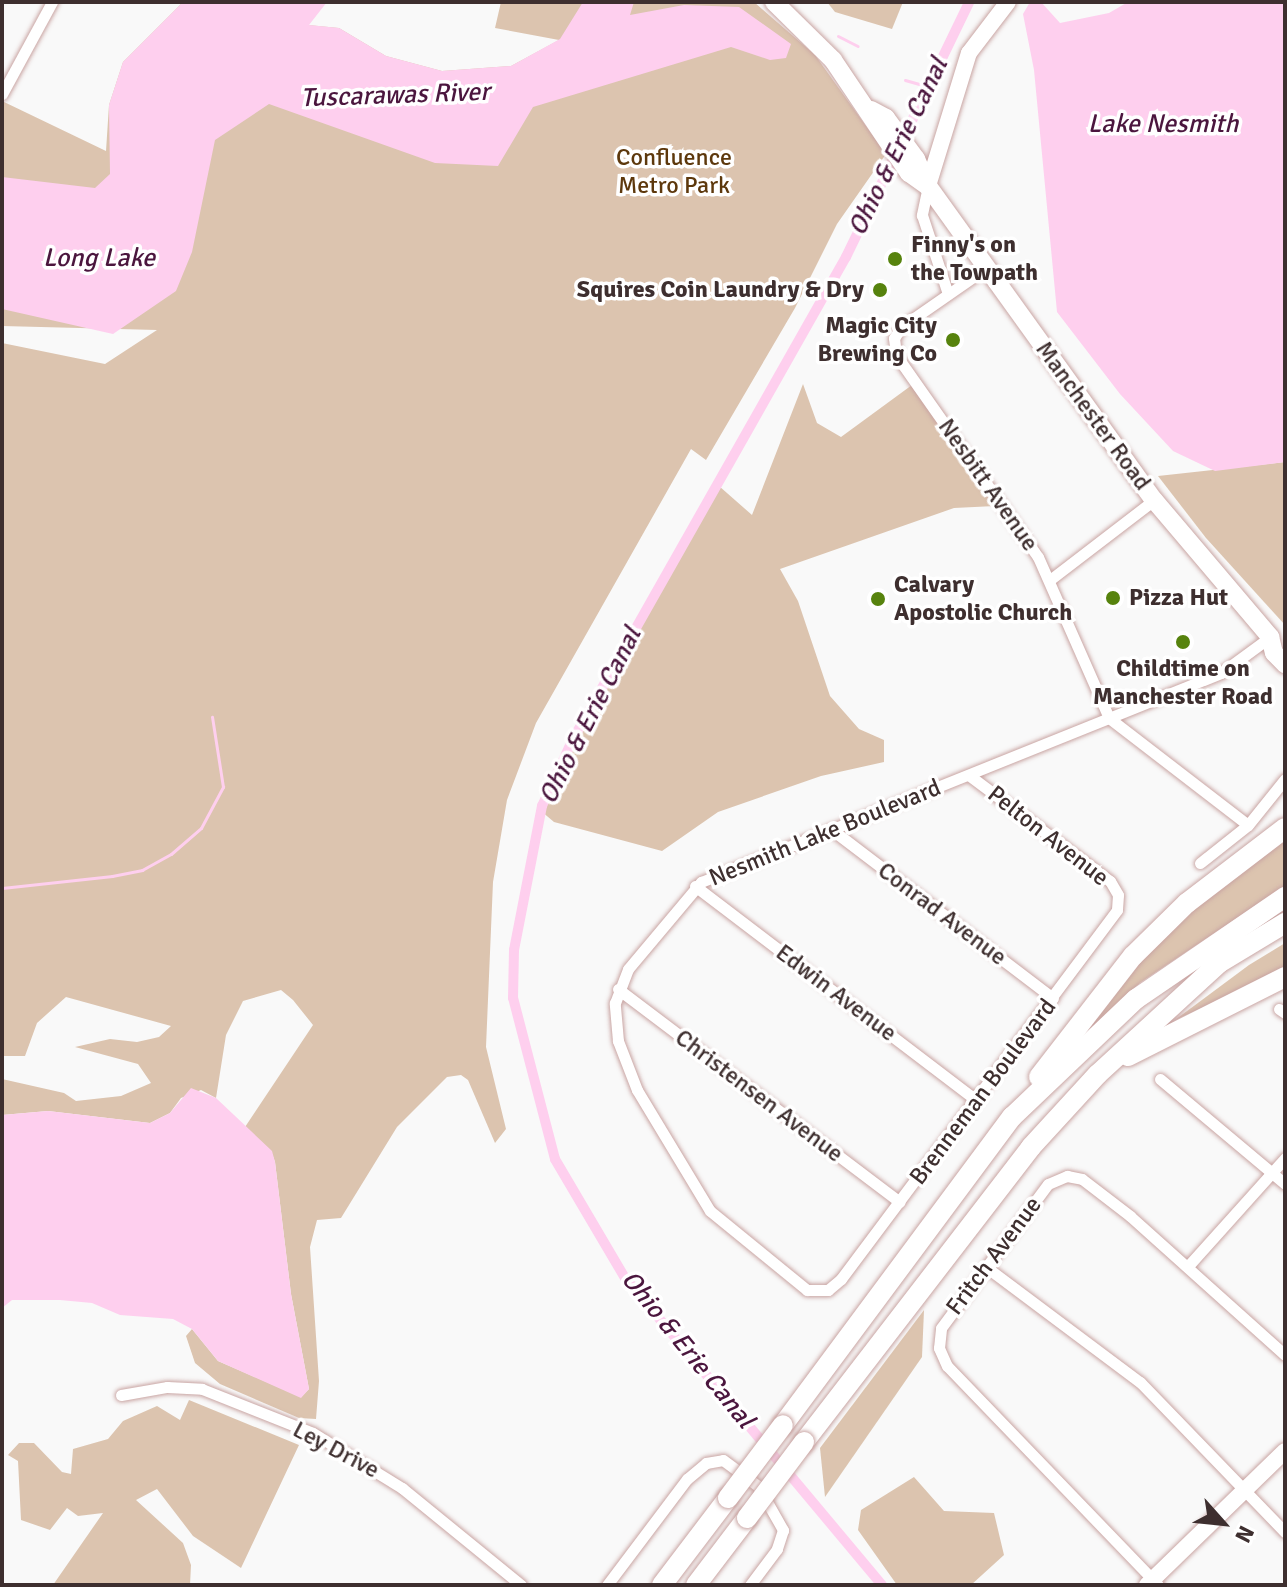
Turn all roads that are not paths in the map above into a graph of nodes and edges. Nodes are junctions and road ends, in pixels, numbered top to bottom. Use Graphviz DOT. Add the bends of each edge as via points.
graph roads {
  1 [pos="52,2"];
  2 [pos="774,2"];
  3 [pos="1007,3"];
  4 [pos="2,94"];
  5 [pos="928,186"];
  6 [pos="986,268"];
  7 [pos="948,294"];
  8 [pos="1154,500"];
  9 [pos="1051,579"];
  10 [pos="1277,639"];
  11 [pos="1285,664"];
  12 [pos="1109,718"];
  13 [pos="970,776"];
  14 [pos="1285,779"];
  15 [pos="1248,825"];
  16 [pos="1285,828"];
  17 [pos="831,829"];
  18 [pos="1200,863"];
  19 [pos="695,886"];
  20 [pos="1285,897"];
  21 [pos="1119,901"];
  22 [pos="1285,923"];
  23 [pos="1285,977"];
  24 [pos="618,989"];
  25 [pos="1053,998"];
  26 [pos="1103,1069"];
  27 [pos="1160,1079"];
  28 [pos="976,1100"];
  29 [pos="1012,1117"];
  30 [pos="1285,1158"];
  31 [pos="1272,1173"];
  32 [pos="1285,1184"];
  33 [pos="900,1202"];
  34 [pos="1189,1265"];
  35 [pos="986,1267"];
  36 [pos="1285,1355"];
  37 [pos="121,1395"];
  38 [pos="1285,1451"];
  39 [pos="1245,1491"];
  40 [pos="1285,1532"];
  41 [pos="1152,1583"];
  42 [pos="521,1585"];
  43 [pos="607,1585"];
  44 [pos="662,1585"];
  45 [pos="696,1585"];
  46 [pos="750,1585"];
  1 -- 4 [label="street"];
  2 -- 5 [label="main road, Manchester Road" via="810,33"];
  3 -- 5 [label="street" via="969,53"];
  5 -- 6 [label="main road, Manchester Road"];
  5 -- 7 [label="street" via="922,215"];
  6 -- 7 [label="street, Nesbitt Avenue"];
  6 -- 8 [label="main road, Manchester Road"];
  7 -- 9 [label="street, Nesbitt Avenue" via="897,332 896,355 1000,498"];
  8 -- 9 [label="street"];
  8 -- 10 [label="main road, Manchester Road"];
  9 -- 12 [label="street, Nesbitt Avenue"];
  10 -- 11 [label="main road, Manchester Road" via="1274,653"];
  10 -- 12 [label="street, Nesmith Lake Boulevard" via="1221,673"];
  12 -- 13 [label="street, Nesmith Lake Boulevard"];
  12 -- 15 [label="street, Nesbitt Avenue"];
  13 -- 17 [label="street, Nesmith Lake Boulevard"];
  13 -- 21 [label="street, Pelton Avenue" via="1110,881"];
  14 -- 15 [label="street"];
  15 -- 18 [label="street"];
  16 -- 29 [label="highway" via="1187,903 1133,956 1068,1033"];
  17 -- 19 [label="street, Nesmith Lake Boulevard"];
  17 -- 25 [label="street, Conrad Avenue"];
  19 -- 24 [label="street, Nesmith Lake Boulevard" via="633,961"];
  19 -- 28 [label="street, Edwin Avenue"];
  20 -- 29 [label="highway" via="1136,999"];
  21 -- 25 [label="street, Brenneman Boulevard" via="1115,915"];
  22 -- 26 [label="highway" via="1219,963"];
  23 -- 26 [label="highway"];
  24 -- 33 [label="street, Christensen Avenue"];
  24 -- 33 [label="street, Brenneman Boulevard" via="622,1062 698,1195 716,1217 801,1287 822,1292 841,1279"];
  25 -- 28 [label="street, Brenneman Boulevard"];
  26 -- 45 [label="highway, bridge" via="1031,1147"];
  27 -- 31 [label="street"];
  28 -- 33 [label="street, Brenneman Boulevard"];
  29 -- 44 [label="highway, bridge"];
  30 -- 31 [label="street"];
  31 -- 32 [label="street"];
  31 -- 34 [label="street"];
  34 -- 35 [label="street, Fritch Avenue" via="1089,1184 1067,1176 1048,1184"];
  34 -- 36 [label="street"];
  35 -- 39 [label="street" via="1140,1382"];
  35 -- 41 [label="street, Fritch Avenue" via="940,1331 939,1348 951,1370"];
  37 -- 42 [label="street, Ley Drive" via="167,1387 202,1389 313,1433 402,1488"];
  38 -- 39 [label="street"];
  39 -- 40 [label="street"];
  39 -- 41 [label="street"];
  43 -- 46 [label="street" via="696,1469 723,1460 758,1486 783,1530 777,1549"];
}
